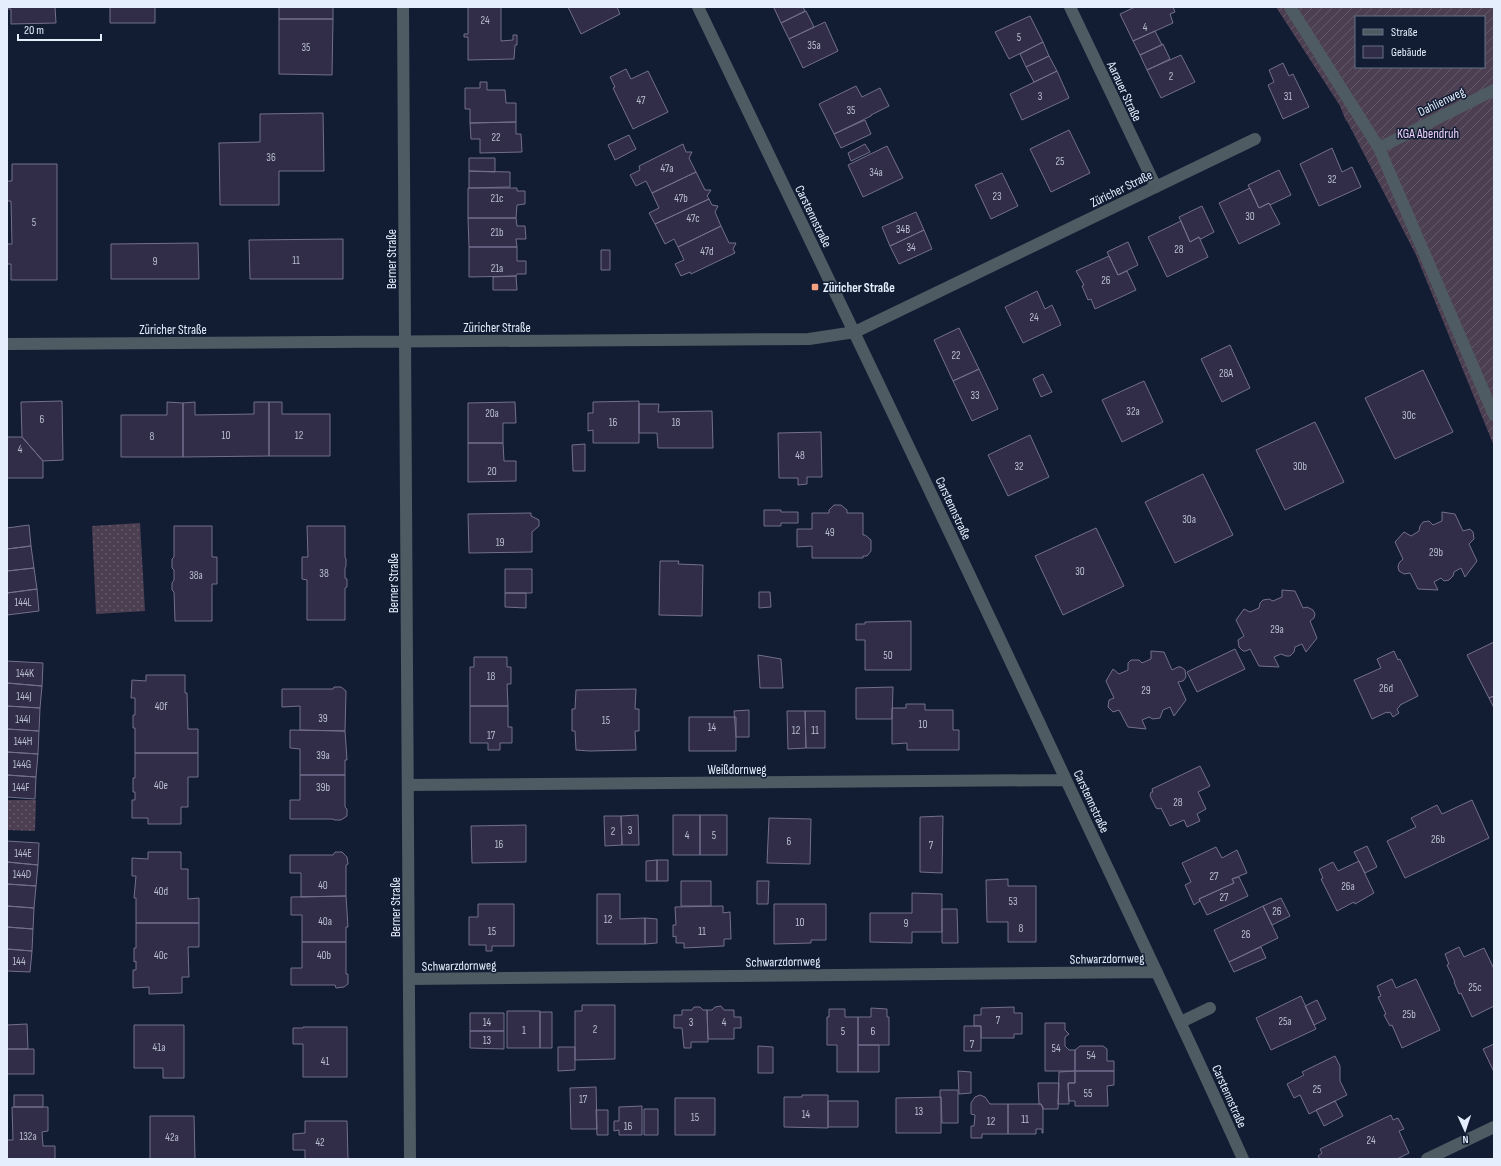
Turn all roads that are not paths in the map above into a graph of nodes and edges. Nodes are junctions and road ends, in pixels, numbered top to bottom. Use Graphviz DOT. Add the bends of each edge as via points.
graph roads {
  1 [pos="403,7"];
  2 [pos="698,7"];
  3 [pos="1070,7"];
  4 [pos="1290,7"];
  5 [pos="1494,90"];
  6 [pos="1255,139"];
  7 [pos="1379,148"];
  8 [pos="1156,187"];
  9 [pos="855,332"];
  10 [pos="405,342"];
  11 [pos="7,344"];
  12 [pos="1494,415"];
  13 [pos="1066,780"];
  14 [pos="408,785"];
  15 [pos="1157,972"];
  16 [pos="409,979"];
  17 [pos="1210,1008"];
  18 [pos="1181,1022"];
  19 [pos="1494,1127"];
  20 [pos="410,1159"];
  21 [pos="1243,1159"];
  22 [pos="1427,1159"];
  1 -- 10 [label="street, Berner Straße"];
  2 -- 9 [label="street, Carstennstraße"];
  3 -- 8 [label="street, Aarauer Straße"];
  4 -- 7 [label="street"];
  5 -- 7 [label="street, Dahlienweg"];
  6 -- 8 [label="street, Züricher Straße"];
  7 -- 12 [label="street"];
  8 -- 9 [label="street, Züricher Straße"];
  9 -- 10 [label="street, Züricher Straße" via="809,339"];
  9 -- 13 [label="street, Carstennstraße"];
  10 -- 11 [label="street, Züricher Straße"];
  10 -- 14 [label="street, Berner Straße"];
  13 -- 14 [label="street, Weißdornweg"];
  13 -- 15 [label="street, Carstennstraße"];
  14 -- 16 [label="street, Berner Straße"];
  15 -- 16 [label="street, Schwarzdornweg"];
  15 -- 18 [label="street, Carstennstraße"];
  16 -- 20 [label="street, Berner Straße"];
  17 -- 18 [label="street"];
  18 -- 21 [label="street, Carstennstraße"];
  19 -- 22 [label="street"];
}
